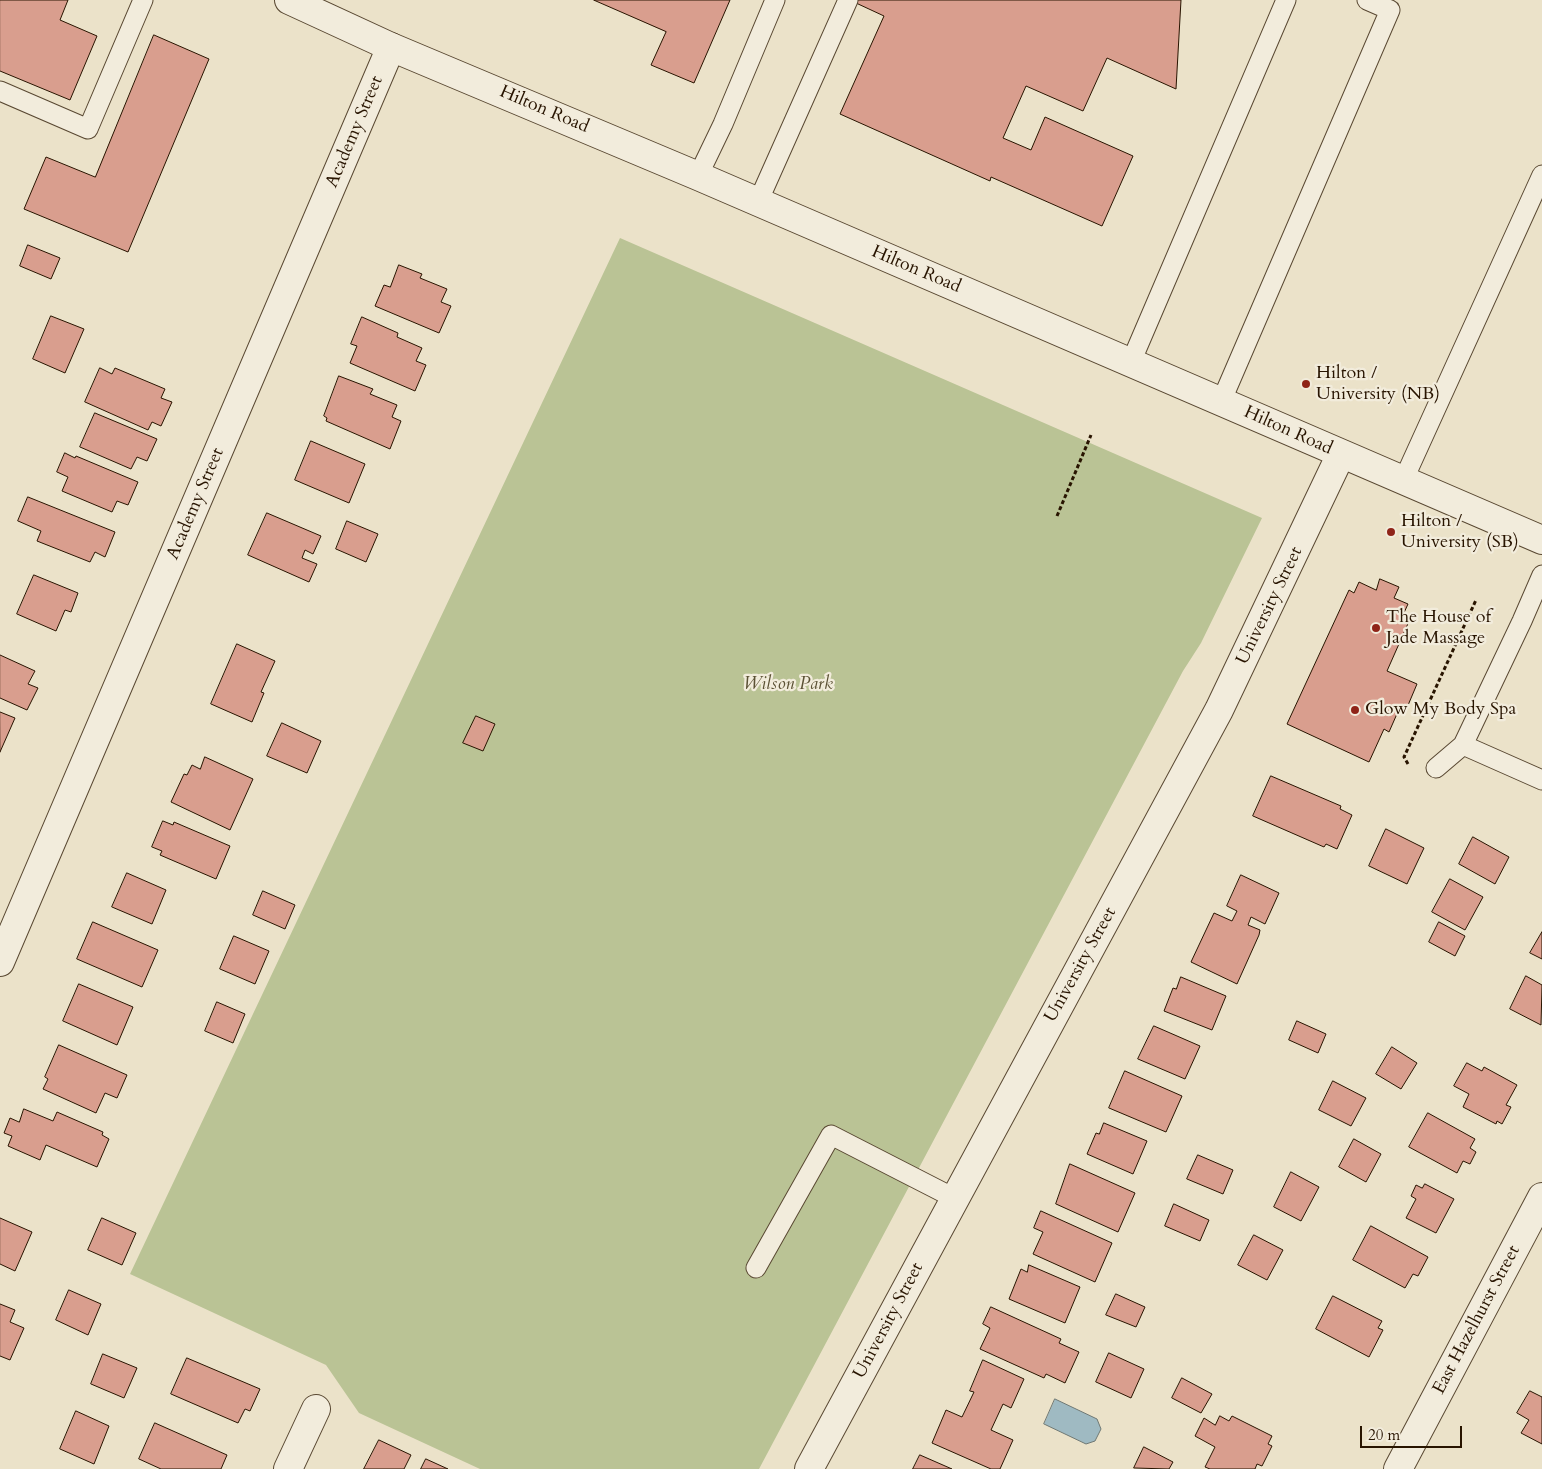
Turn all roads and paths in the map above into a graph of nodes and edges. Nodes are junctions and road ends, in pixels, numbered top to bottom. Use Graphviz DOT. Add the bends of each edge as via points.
graph roads {
  1 [pos="143,0"];
  2 [pos="289,0"];
  3 [pos="775,0"];
  4 [pos="848,0"];
  5 [pos="1286,0"];
  6 [pos="1367,0"];
  7 [pos="391,47"];
  8 [pos="0,91"];
  9 [pos="1542,175"];
  10 [pos="698,176"];
  11 [pos="758,202"];
  12 [pos="1131,362"];
  13 [pos="1221,402"];
  14 [pos="1091,435"];
  15 [pos="1342,454"];
  16 [pos="1403,481"];
  17 [pos="1057,516"];
  18 [pos="1542,540"];
  19 [pos="1542,574"];
  20 [pos="1476,600"];
  21 [pos="1463,745"];
  22 [pos="1436,768"];
  23 [pos="1542,780"];
  24 [pos="0,962"];
  25 [pos="1542,1197"];
  26 [pos="954,1198"];
  27 [pos="756,1268"];
  28 [pos="316,1408"];
  29 [pos="288,1469"];
  30 [pos="809,1469"];
  31 [pos="1398,1469"];
  1 -- 8 [label="lane" via="88,130"];
  2 -- 7 [label="street, Hilton Road"];
  3 -- 10 [label="lane"];
  4 -- 11 [label="lane"];
  5 -- 12 [label="lane"];
  6 -- 13 [label="lane" via="1390,10"];
  7 -- 10 [label="street, Hilton Road"];
  7 -- 24 [label="street, Academy Street"];
  9 -- 16 [label="lane"];
  10 -- 11 [label="street, Hilton Road"];
  11 -- 12 [label="street, Hilton Road"];
  12 -- 13 [label="street, Hilton Road"];
  13 -- 15 [label="street, Hilton Road"];
  14 -- 17 [label="path"];
  15 -- 16 [label="street, Hilton Road"];
  15 -- 26 [label="street, University Street" via="1219,710"];
  16 -- 18 [label="street, Hilton Road"];
  19 -- 21 [label="lane"];
  20 -- 22 [label="path" via="1404,757 1407,764"];
  21 -- 22 [label="lane"];
  21 -- 23 [label="lane"];
  25 -- 31 [label="street, East Hazelhurst Street"];
  26 -- 27 [label="lane" via="831,1135"];
  26 -- 30 [label="street, University Street"];
  28 -- 29 [label="street"];
}
